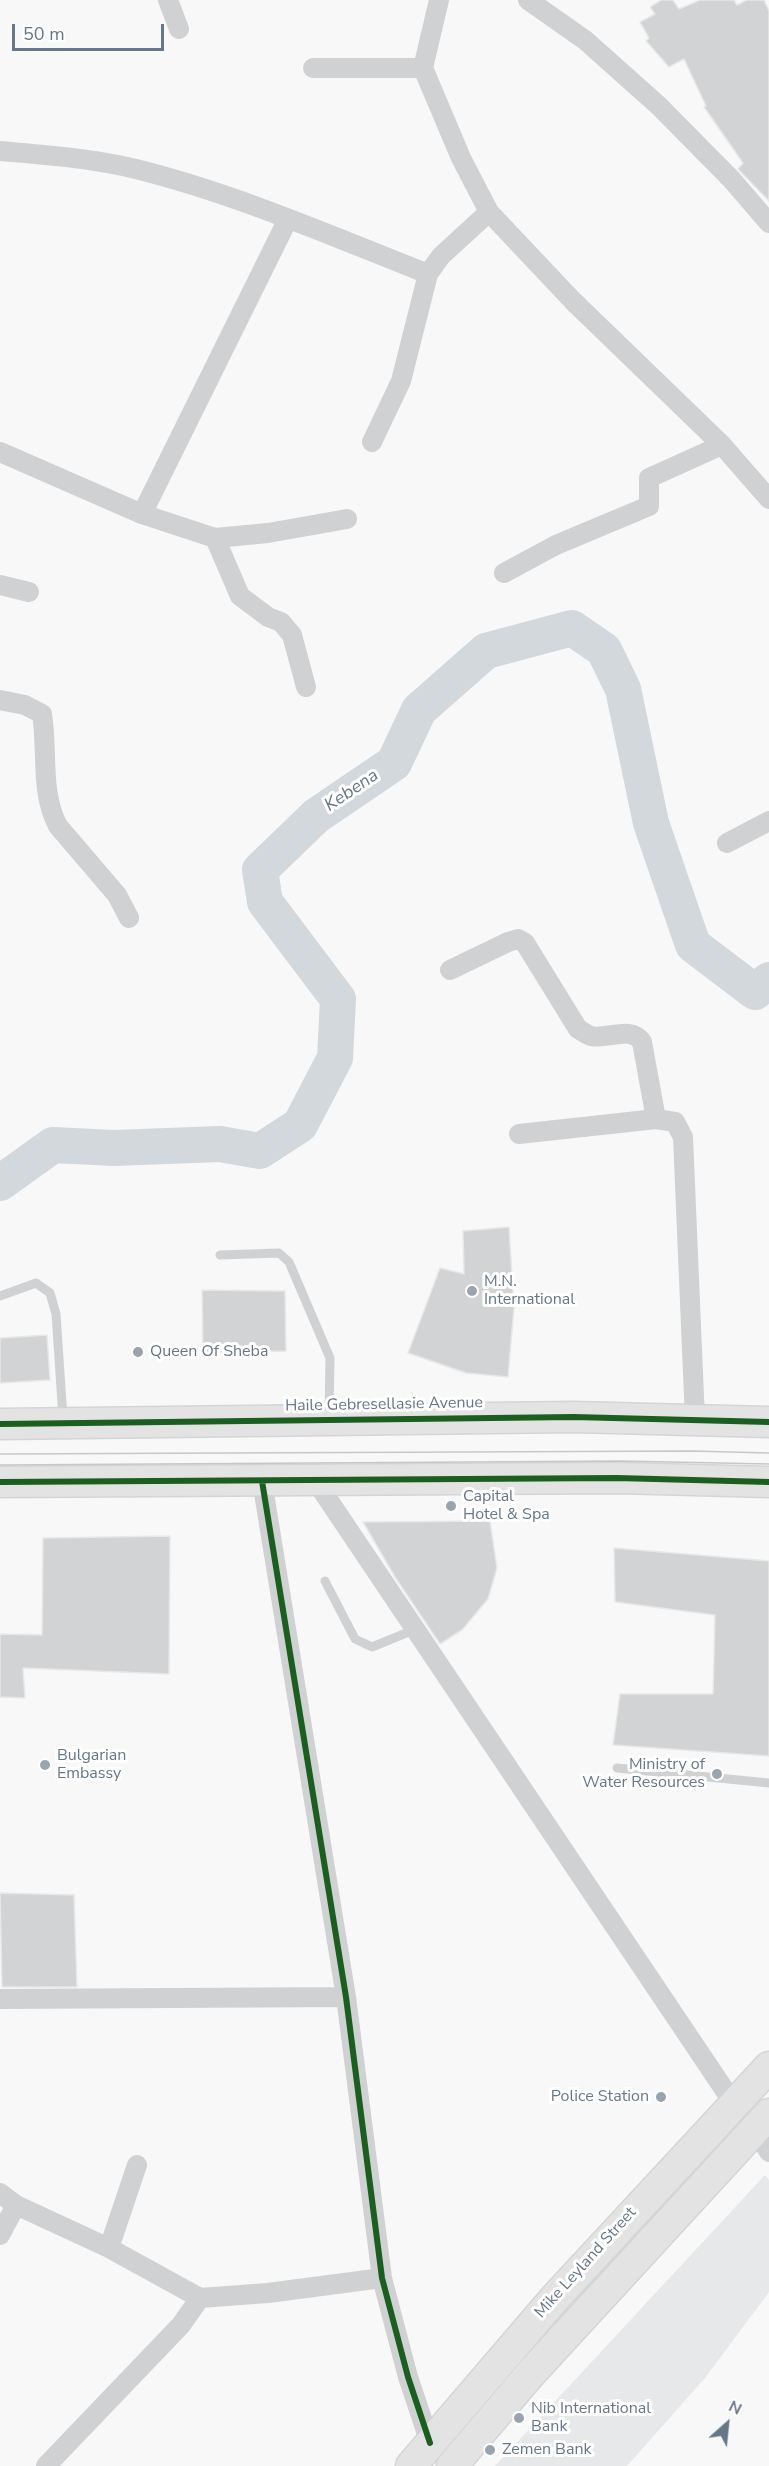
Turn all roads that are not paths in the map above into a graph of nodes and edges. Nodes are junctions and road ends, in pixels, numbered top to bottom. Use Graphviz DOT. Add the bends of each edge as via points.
graph roads {
  1 [pos="168,0"];
  2 [pos="439,0"];
  3 [pos="528,0"];
  4 [pos="179,29"];
  5 [pos="313,68"];
  6 [pos="423,68"];
  7 [pos="0,151"];
  8 [pos="489,212"];
  9 [pos="288,219"];
  10 [pos="769,223"];
  11 [pos="428,274"];
  12 [pos="372,442"];
  13 [pos="722,445"];
  14 [pos="0,452"];
  15 [pos="769,499"];
  16 [pos="142,513"];
  17 [pos="347,519"];
  18 [pos="215,538"];
  19 [pos="504,573"];
  20 [pos="0,585"];
  21 [pos="28,592"];
  22 [pos="306,687"];
  23 [pos="0,700"];
  24 [pos="769,821"];
  25 [pos="727,843"];
  26 [pos="129,918"];
  27 [pos="450,970"];
  28 [pos="656,1119"];
  29 [pos="519,1134"];
  30 [pos="220,1255"];
  31 [pos="0,1296"];
  32 [pos="329,1419"];
  33 [pos="695,1420"];
  34 [pos="769,1422"];
  35 [pos="0,1424"];
  36 [pos="64,1424"];
  37 [pos="315,1480"];
  38 [pos="262,1481"];
  39 [pos="0,1482"];
  40 [pos="769,1482"];
  41 [pos="325,1581"];
  42 [pos="416,1629"];
  43 [pos="617,1768"];
  44 [pos="769,1783"];
  45 [pos="346,1997"];
  46 [pos="0,1999"];
  47 [pos="769,2050"];
  48 [pos="763,2073"];
  49 [pos="734,2104"];
  50 [pos="764,2132"];
  51 [pos="137,2165"];
  52 [pos="0,2193"];
  53 [pos="16,2205"];
  54 [pos="0,2235"];
  55 [pos="109,2248"];
  56 [pos="382,2278"];
  57 [pos="200,2298"];
  58 [pos="508,2351"];
  59 [pos="532,2373"];
  60 [pos="430,2443"];
  61 [pos="46,2466"];
  62 [pos="411,2466"];
  63 [pos="452,2466"];
  1 -- 4 [label="street"];
  2 -- 6 [label="street"];
  3 -- 10 [label="street" via="585,40 659,106"];
  5 -- 6 [label="street"];
  6 -- 8 [label="street"];
  7 -- 9 [label="street" via="134,169"];
  8 -- 11 [label="street" via="441,256"];
  8 -- 13 [label="street" via="573,301"];
  9 -- 11 [label="street"];
  9 -- 16 [label="street"];
  11 -- 12 [label="street" via="401,381"];
  13 -- 15 [label="street"];
  13 -- 19 [label="street" via="648,478 649,506 556,545"];
  14 -- 16 [label="street"];
  16 -- 18 [label="street"];
  17 -- 18 [label="street"];
  18 -- 22 [label="street" via="240,596 280,622 292,635"];
  20 -- 21 [label="street"];
  23 -- 26 [label="street" via="26,705 42,714 52,814 117,895"];
  24 -- 25 [label="street"];
  27 -- 28 [label="street" via="508,942 518,939 525,943 578,1029 590,1036 632,1034 642,1042"];
  28 -- 29 [label="street"];
  28 -- 33 [label="street" via="675,1122 683,1137"];
  30 -- 32 [label="lane" via="279,1253 289,1262 330,1358"];
  31 -- 36 [label="lane" via="36,1283 50,1293 56,1314"];
  32 -- 33 [label="main road, Haile Gebresellasie Avenue"];
  32 -- 36 [label="main road, Haile Gebresellasie Avenue"];
  33 -- 34 [label="main road, Haile Gebresellasie Avenue"];
  35 -- 36 [label="main road, Haile Gebresellasie Avenue"];
  37 -- 38 [label="main road"];
  37 -- 40 [label="main road"];
  37 -- 42 [label="street"];
  38 -- 39 [label="main road"];
  38 -- 45 [label="street"];
  41 -- 42 [label="lane" via="355,1639 372,1647"];
  42 -- 49 [label="street"];
  43 -- 44 [label="lane"];
  45 -- 46 [label="street"];
  45 -- 56 [label="street"];
  47 -- 48 [label="main road, Mike Leyland Street"];
  48 -- 49 [label="main road, Mike Leyland Street"];
  49 -- 58 [label="main road, Mike Leyland Street"];
  50 -- 59 [label="main road, Mike Leyland Street"];
  51 -- 55 [label="street"];
  52 -- 53 [label="street"];
  53 -- 54 [label="street"];
  53 -- 55 [label="street"];
  55 -- 57 [label="street"];
  56 -- 57 [label="street" via="268,2294"];
  56 -- 60 [label="street"];
  57 -- 61 [label="street" via="181,2325"];
  58 -- 59 [label="main road"];
  58 -- 60 [label="main road, Mike Leyland Street"];
  59 -- 63 [label="main road, Mike Leyland Street"];
  60 -- 62 [label="main road, Mike Leyland Street"];
}
